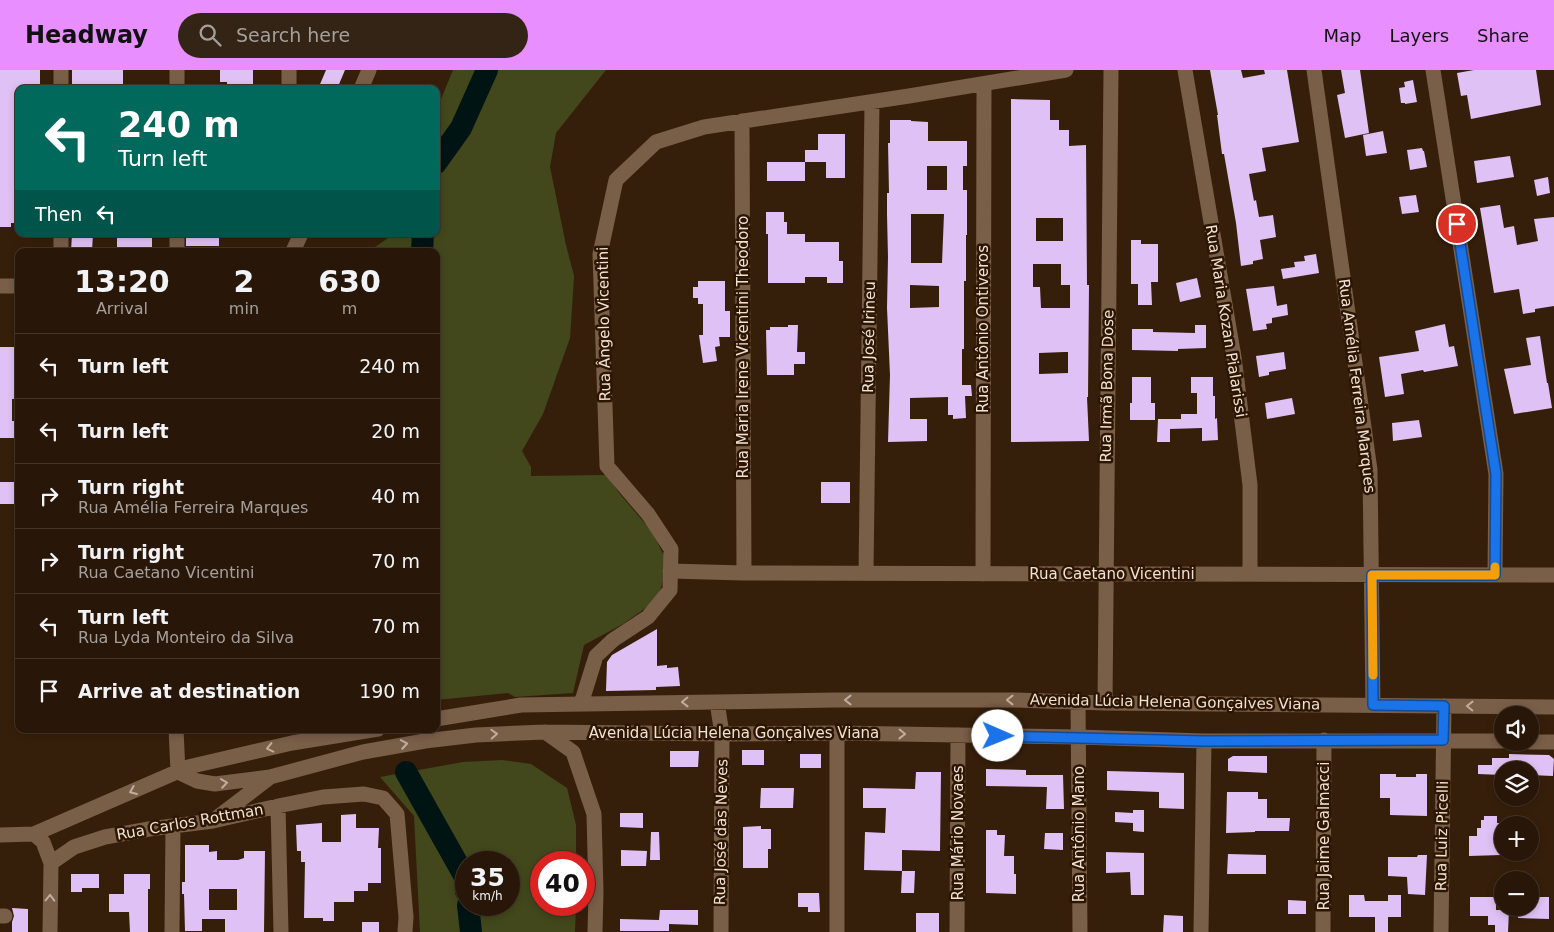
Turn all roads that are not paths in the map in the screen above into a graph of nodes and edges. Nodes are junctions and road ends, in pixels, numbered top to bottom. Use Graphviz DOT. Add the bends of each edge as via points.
graph roads {
  1 [pos="62,70"];
  2 [pos="177,70"];
  3 [pos="289,70"];
  4 [pos="369,70"];
  5 [pos="1066,70"];
  6 [pos="1111,70"];
  7 [pos="1185,70"];
  8 [pos="1314,70"];
  9 [pos="1432,70"];
  10 [pos="984,84"];
  11 [pos="61,85"];
  12 [pos="177,85"];
  13 [pos="290,85"];
  14 [pos="363,85"];
  15 [pos="872,102"];
  16 [pos="742,121"];
  17 [pos="0,286"];
  18 [pos="15,286"];
  19 [pos="670,571"];
  20 [pos="744,573"];
  21 [pos="866,573"];
  22 [pos="983,574"];
  23 [pos="1105,574"];
  24 [pos="1250,574"];
  25 [pos="1372,575"];
  26 [pos="1495,575"];
  27 [pos="1554,575"];
  28 [pos="717,702"];
  29 [pos="1078,702"];
  30 [pos="1105,703"];
  31 [pos="581,704"];
  32 [pos="1373,705"];
  33 [pos="1444,706"];
  34 [pos="1554,708"];
  35 [pos="440,718"];
  36 [pos="545,732"];
  37 [pos="176,733"];
  38 [pos="352,733"];
  39 [pos="837,733"];
  40 [pos="722,734"];
  41 [pos="958,735"];
  42 [pos="292,736"];
  43 [pos="1078,737"];
  44 [pos="1324,740"];
  45 [pos="1443,740"];
  46 [pos="1204,741"];
  47 [pos="1494,742"];
  48 [pos="1539,742"];
  49 [pos="1554,742"];
  50 [pos="178,772"];
  51 [pos="270,777"];
  52 [pos="278,806"];
  53 [pos="213,821"];
  54 [pos="173,826"];
  55 [pos="34,834"];
  56 [pos="0,835"];
  57 [pos="51,863"];
  58 [pos="50,932"];
  59 [pos="172,932"];
  60 [pos="281,932"];
  61 [pos="405,932"];
  62 [pos="595,932"];
  63 [pos="720,932"];
  64 [pos="838,932"];
  65 [pos="957,932"];
  66 [pos="1080,932"];
  67 [pos="1200,932"];
  68 [pos="1323,932"];
  69 [pos="1441,932"];
  1 -- 11 [label="street"];
  2 -- 12 [label="street"];
  3 -- 13 [label="street"];
  4 -- 14 [label="street"];
  5 -- 10 [label="street, Rua Ângelo Vicentini"];
  6 -- 23 [label="street, Rua Irmã Bona Dose"];
  7 -- 24 [label="street, Rua Maria Kozan Pialarissi" via="1234,357 1250,485"];
  8 -- 25 [label="street, Rua Amélia Ferreira Marques" via="1370,470"];
  9 -- 26 [label="street" via="1496,474"];
  10 -- 15 [label="street, Rua Ângelo Vicentini"];
  10 -- 22 [label="street, Rua Antônio Ontiveros"];
  15 -- 16 [label="street, Rua Ângelo Vicentini"];
  15 -- 21 [label="street, Rua José Irineu"];
  16 -- 19 [label="street, Rua Ângelo Vicentini" via="704,127 656,142 616,180 600,254 606,466 648,514 671,548"];
  16 -- 20 [label="street, Rua Maria Irene Vicentini Theodoro"];
  17 -- 18 [label="street"];
  19 -- 20 [label="street, Rua Caetano Vicentini"];
  19 -- 31 [label="street, Rua Ângelo Vicentini" via="670,590 648,617 613,640 596,656"];
  20 -- 21 [label="street, Rua Caetano Vicentini"];
  21 -- 22 [label="street, Rua Caetano Vicentini"];
  22 -- 23 [label="street, Rua Caetano Vicentini"];
  23 -- 24 [label="street, Rua Caetano Vicentini"];
  23 -- 30 [label="street, Rua Irmã Bona Dose"];
  24 -- 25 [label="street, Rua Caetano Vicentini"];
  25 -- 26 [label="street, Rua Caetano Vicentini"];
  25 -- 32 [label="street, Rua Amélia Ferreira Marques"];
  26 -- 27 [label="street, Rua Caetano Vicentini"];
  29 -- 28 [label="street, Avenida Lúcia Helena Gonçalves Viana, one-way"];
  28 -- 31 [label="street, Avenida Lúcia Helena Gonçalves Viana, one-way"];
  28 -- 40 [label="street, Rua José das Neves"];
  29 -- 30 [label="street, Avenida Lúcia Helena Gonçalves Viana"];
  29 -- 43 [label="street, Rua Antônio Mano"];
  30 -- 32 [label="street, Avenida Lúcia Helena Gonçalves Viana"];
  31 -- 35 [label="street, Avenida Lúcia Helena Gonçalves Viana" via="521,705"];
  32 -- 33 [label="street, Avenida Lúcia Helena Gonçalves Viana"];
  34 -- 33 [label="street, Avenida Lúcia Helena Gonçalves Viana, one-way"];
  33 -- 45 [label="street, Rua Luiz Picelli"];
  36 -- 40 [label="street, Avenida Lúcia Helena Gonçalves Viana"];
  51 -- 36 [label="street, Avenida Lúcia Helena Gonçalves Viana, one-way" via="363,752 446,738"];
  36 -- 62 [label="street" via="573,752 594,814"];
  37 -- 50 [label="street"];
  38 -- 42 [label="street"];
  39 -- 40 [label="street, Avenida Lúcia Helena Gonçalves Viana"];
  39 -- 41 [label="street, Avenida Lúcia Helena Gonçalves Viana, one-way"];
  39 -- 64 [label="street"];
  40 -- 63 [label="street, Rua José das Neves"];
  41 -- 43 [label="street, Avenida Lúcia Helena Gonçalves Viana"];
  41 -- 65 [label="street, Rua Mário Novaes"];
  42 -- 50 [label="street, one-way"];
  43 -- 46 [label="street, Avenida Lúcia Helena Gonçalves Viana"];
  43 -- 66 [label="street, Rua Antônio Mano"];
  44 -- 45 [label="street, Avenida Lúcia Helena Gonçalves Viana"];
  44 -- 46 [label="street, Avenida Lúcia Helena Gonçalves Viana"];
  44 -- 68 [label="street, Rua Jaime Galmacci"];
  45 -- 47 [label="street, Avenida Lúcia Helena Gonçalves Viana"];
  45 -- 69 [label="street, Rua Luiz Picelli"];
  46 -- 67 [label="street"];
  48 -- 49 [label="street"];
  50 -- 51 [label="street, Avenida Lúcia Helena Gonçalves Viana, one-way" via="197,781 215,784"];
  50 -- 55 [label="street, one-way"];
  51 -- 53 [label="street"];
  52 -- 53 [label="street, Rua Carlos Rottman"];
  52 -- 60 [label="street"];
  52 -- 61 [label="street, Rua Carlos Rottman" via="323,797 364,794 383,798 397,814"];
  53 -- 54 [label="street, Rua Carlos Rottman"];
  54 -- 57 [label="street, Rua Carlos Rottman" via="105,837 74,847"];
  54 -- 59 [label="street"];
  55 -- 56 [label="street"];
  55 -- 57 [label="street" via="44,842"];
  58 -- 57 [label="street, one-way"];
}
